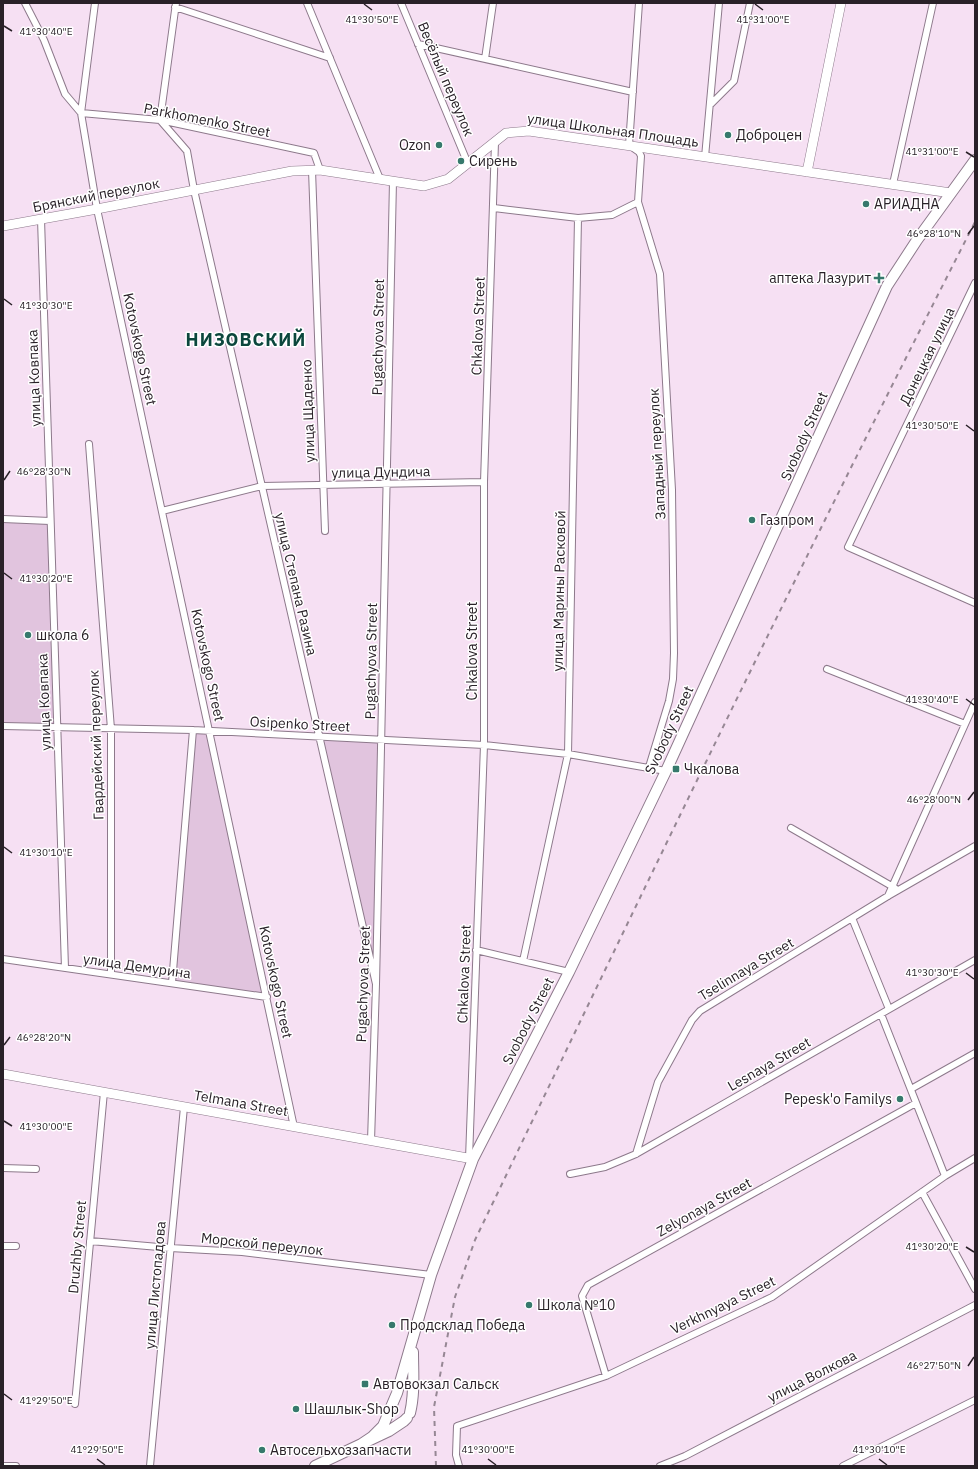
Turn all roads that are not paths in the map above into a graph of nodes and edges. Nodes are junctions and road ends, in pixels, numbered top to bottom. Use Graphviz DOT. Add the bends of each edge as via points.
graph roads {
  1 [pos="25,3"];
  2 [pos="95,3"];
  3 [pos="307,3"];
  4 [pos="401,3"];
  5 [pos="493,3"];
  6 [pos="639,3"];
  7 [pos="719,3"];
  8 [pos="750,3"];
  9 [pos="841,3"];
  10 [pos="933,3"];
  11 [pos="176,5"];
  12 [pos="418,44"];
  13 [pos="330,58"];
  14 [pos="485,59"];
  15 [pos="633,92"];
  16 [pos="710,105"];
  17 [pos="81,113"];
  18 [pos="160,120"];
  19 [pos="495,142"];
  20 [pos="629,145"];
  21 [pos="705,157"];
  22 [pos="975,160"];
  23 [pos="468,164"];
  24 [pos="316,170"];
  25 [pos="807,172"];
  26 [pos="380,179"];
  27 [pos="393,181"];
  28 [pos="892,184"];
  29 [pos="194,190"];
  30 [pos="951,193"];
  31 [pos="638,202"];
  32 [pos="494,208"];
  33 [pos="97,209"];
  34 [pos="578,218"];
  35 [pos="40,219"];
  36 [pos="3,226"];
  37 [pos="975,283"];
  38 [pos="89,444"];
  39 [pos="484,482"];
  40 [pos="387,483"];
  41 [pos="322,485"];
  42 [pos="262,486"];
  43 [pos="162,511"];
  44 [pos="3,519"];
  45 [pos="50,521"];
  46 [pos="325,531"];
  47 [pos="975,603"];
  48 [pos="827,669"];
  49 [pos="975,702"];
  50 [pos="965,724"];
  51 [pos="3,726"];
  52 [pos="57,728"];
  53 [pos="111,729"];
  54 [pos="193,730"];
  55 [pos="210,732"];
  56 [pos="318,738"];
  57 [pos="381,740"];
  58 [pos="484,745"];
  59 [pos="568,754"];
  60 [pos="649,767"];
  61 [pos="666,771"];
  62 [pos="791,828"];
  63 [pos="975,846"];
  64 [pos="895,888"];
  65 [pos="852,918"];
  66 [pos="476,950"];
  67 [pos="3,959"];
  68 [pos="975,960"];
  69 [pos="523,961"];
  70 [pos="65,968"];
  71 [pos="569,972"];
  72 [pos="111,974"];
  73 [pos="172,983"];
  74 [pos="376,984"];
  75 [pos="267,997"];
  76 [pos="890,1009"];
  77 [pos="881,1014"];
  78 [pos="975,1053"];
  79 [pos="3,1074"];
  80 [pos="911,1089"];
  81 [pos="104,1092"];
  82 [pos="916,1103"];
  83 [pos="184,1107"];
  84 [pos="294,1127"];
  85 [pos="371,1141"];
  86 [pos="636,1154"];
  87 [pos="975,1158"];
  88 [pos="471,1159"];
  89 [pos="3,1168"];
  90 [pos="36,1169"];
  91 [pos="570,1174"];
  92 [pos="945,1176"];
  93 [pos="922,1192"];
  94 [pos="90,1241"];
  95 [pos="3,1246"];
  96 [pos="16,1246"];
  97 [pos="170,1248"];
  98 [pos="431,1276"];
  99 [pos="975,1289"];
  100 [pos="975,1305"];
  101 [pos="417,1326"];
  102 [pos="606,1376"];
  103 [pos="975,1400"];
  104 [pos="76,1404"];
  105 [pos="391,1409"];
  106 [pos="408,1415"];
  107 [pos="360,1445"];
  108 [pos="3,1466"];
  109 [pos="16,1466"];
  110 [pos="150,1466"];
  111 [pos="315,1466"];
  112 [pos="459,1466"];
  113 [pos="660,1466"];
  114 [pos="843,1466"];
  1 -- 17 [label="street" via="44,40 65,94"];
  2 -- 17 [label="street"];
  3 -- 13 [label="street"];
  4 -- 12 [label="street, Весёлый переулок"];
  5 -- 14 [label="street"];
  6 -- 15 [label="street"];
  7 -- 16 [label="street"];
  8 -- 16 [label="street" via="734,81"];
  9 -- 25 [label="main road"];
  10 -- 28 [label="street"];
  11 -- 13 [label="street"];
  11 -- 18 [label="street"];
  12 -- 14 [label="street"];
  12 -- 23 [label="street, Весёлый переулок"];
  13 -- 26 [label="street"];
  14 -- 15 [label="street"];
  15 -- 20 [label="street"];
  16 -- 21 [label="street"];
  17 -- 18 [label="street, Parkhomenko Street"];
  17 -- 33 [label="street, Kotovskogo Street"];
  18 -- 24 [label="street, Parkhomenko Street" via="314,153"];
  18 -- 29 [label="street, улица Степана Разина" via="187,151"];
  19 -- 20 [label="main road, улица Школьная Площадь" via="506,133 529,131"];
  19 -- 23 [label="main road, улица Школьная Площадь"];
  19 -- 32 [label="street, Chkalova Street"];
  20 -- 21 [label="main road, улица Школьная Площадь"];
  20 -- 31 [label="street, Западный переулок" via="641,156"];
  21 -- 25 [label="main road, улица Школьная Площадь"];
  22 -- 30 [label="main road, Svobody Street"];
  23 -- 27 [label="main road, улица Школьная Площадь" via="448,179 424,186"];
  24 -- 26 [label="main road, улица Школьная Площадь"];
  24 -- 29 [label="main road, улица Школьная Площадь" via="292,171"];
  24 -- 41 [label="street, улица Щаденко"];
  25 -- 28 [label="main road, улица Школьная Площадь"];
  26 -- 27 [label="main road, улица Школьная Площадь"];
  27 -- 40 [label="street, Pugachyova Street"];
  28 -- 30 [label="main road, улица Школьная Площадь"];
  29 -- 33 [label="main road, Брянский переулок"];
  29 -- 42 [label="street, улица Степана Разина"];
  30 -- 61 [label="main road, Svobody Street" via="887,286"];
  31 -- 34 [label="street" via="612,215"];
  31 -- 60 [label="street, Западный переулок" via="660,274 672,490 673,679"];
  32 -- 34 [label="street"];
  32 -- 39 [label="street, Chkalova Street"];
  33 -- 35 [label="main road, Брянский переулок"];
  33 -- 43 [label="street, Kotovskogo Street"];
  34 -- 59 [label="street, улица Марины Расковой"];
  35 -- 36 [label="main road, Брянский переулок"];
  35 -- 45 [label="street, улица Ковпака"];
  37 -- 47 [label="street, Донецкая улица" via="848,547"];
  38 -- 53 [label="street, Гвардейский переулок"];
  39 -- 40 [label="street, улица Дундича"];
  39 -- 58 [label="street, Chkalova Street"];
  40 -- 41 [label="street, улица Дундича"];
  40 -- 57 [label="street, Pugachyova Street"];
  41 -- 42 [label="street, улица Дундича"];
  41 -- 46 [label="street, улица Щаденко"];
  42 -- 43 [label="street, улица Дундича"];
  42 -- 56 [label="street, улица Степана Разина"];
  43 -- 55 [label="street, Kotovskogo Street"];
  44 -- 45 [label="street"];
  45 -- 52 [label="street, улица Ковпака"];
  48 -- 50 [label="street"];
  49 -- 50 [label="street"];
  50 -- 64 [label="street"];
  51 -- 52 [label="street, Osipenko Street"];
  52 -- 53 [label="street, Osipenko Street"];
  52 -- 70 [label="street, улица Ковпака"];
  53 -- 54 [label="street, Osipenko Street"];
  53 -- 72 [label="street, Гвардейский переулок"];
  54 -- 55 [label="street, Osipenko Street"];
  54 -- 73 [label="street, Kotovskogo Street"];
  55 -- 56 [label="street, Osipenko Street"];
  55 -- 75 [label="street, Kotovskogo Street"];
  56 -- 57 [label="street, Osipenko Street"];
  56 -- 74 [label="street, улица Степана Разина"];
  57 -- 58 [label="street, Osipenko Street"];
  57 -- 74 [label="street, Pugachyova Street"];
  58 -- 59 [label="street, Osipenko Street"];
  58 -- 66 [label="street, Chkalova Street"];
  59 -- 60 [label="street, Osipenko Street"];
  59 -- 69 [label="street, улица Марины Расковой"];
  60 -- 61 [label="street, Osipenko Street"];
  61 -- 71 [label="main road, Svobody Street"];
  62 -- 64 [label="street"];
  63 -- 64 [label="street"];
  64 -- 65 [label="street, Tselinnaya Street" via="888,896"];
  65 -- 76 [label="street"];
  65 -- 86 [label="street, Tselinnaya Street" via="700,1011 692,1020 658,1082"];
  66 -- 69 [label="street"];
  66 -- 88 [label="street, Chkalova Street"];
  67 -- 70 [label="street, улица Демурина"];
  68 -- 76 [label="street, Lesnaya Street"];
  69 -- 71 [label="street"];
  70 -- 72 [label="street, улица Демурина"];
  71 -- 88 [label="main road, Svobody Street"];
  72 -- 73 [label="street, улица Демурина"];
  73 -- 75 [label="street, улица Демурина"];
  74 -- 85 [label="street, Pugachyova Street"];
  75 -- 84 [label="street, Kotovskogo Street"];
  76 -- 77 [label="street, Lesnaya Street"];
  77 -- 80 [label="street"];
  77 -- 86 [label="street, Lesnaya Street"];
  78 -- 80 [label="street"];
  79 -- 81 [label="main road, Telmana Street"];
  80 -- 82 [label="street"];
  81 -- 83 [label="main road, Telmana Street"];
  81 -- 94 [label="street, Druzhby Street"];
  82 -- 92 [label="street"];
  82 -- 102 [label="street, Zelyonaya Street" via="588,1285 582,1296"];
  83 -- 84 [label="main road, Telmana Street"];
  83 -- 97 [label="street, улица Листопадова"];
  84 -- 85 [label="main road, Telmana Street"];
  85 -- 88 [label="main road, Telmana Street"];
  86 -- 91 [label="street, Lesnaya Street" via="605,1167"];
  87 -- 92 [label="street, Verkhnyaya Street"];
  88 -- 98 [label="main road, Svobody Street"];
  89 -- 90 [label="street"];
  92 -- 93 [label="street, Verkhnyaya Street"];
  93 -- 99 [label="street"];
  93 -- 102 [label="street, Verkhnyaya Street" via="772,1297"];
  94 -- 97 [label="street, Морской переулок"];
  94 -- 104 [label="street, Druzhby Street"];
  95 -- 96 [label="street"];
  97 -- 98 [label="street, Морской переулок" via="242,1252"];
  97 -- 110 [label="street, улица Листопадова"];
  98 -- 101 [label="main road, Svobody Street"];
  100 -- 113 [label="street, улица Волкова" via="685,1456"];
  101 -- 105 [label="main road"];
  101 -- 106 [label="main road" via="413,1350 412,1403"];
  102 -- 112 [label="street, Verkhnyaya Street" via="457,1426 456,1455"];
  103 -- 114 [label="street"];
  105 -- 106 [label="main road" via="391,1415 395,1420 402,1421"];
  105 -- 106 [label="main road" via="394,1403 400,1401 409,1406"];
  105 -- 107 [label="main road" via="378,1432"];
  106 -- 107 [label="main road" via="404,1421 389,1431"];
  107 -- 111 [label="main road"];
  108 -- 109 [label="street"];
}
